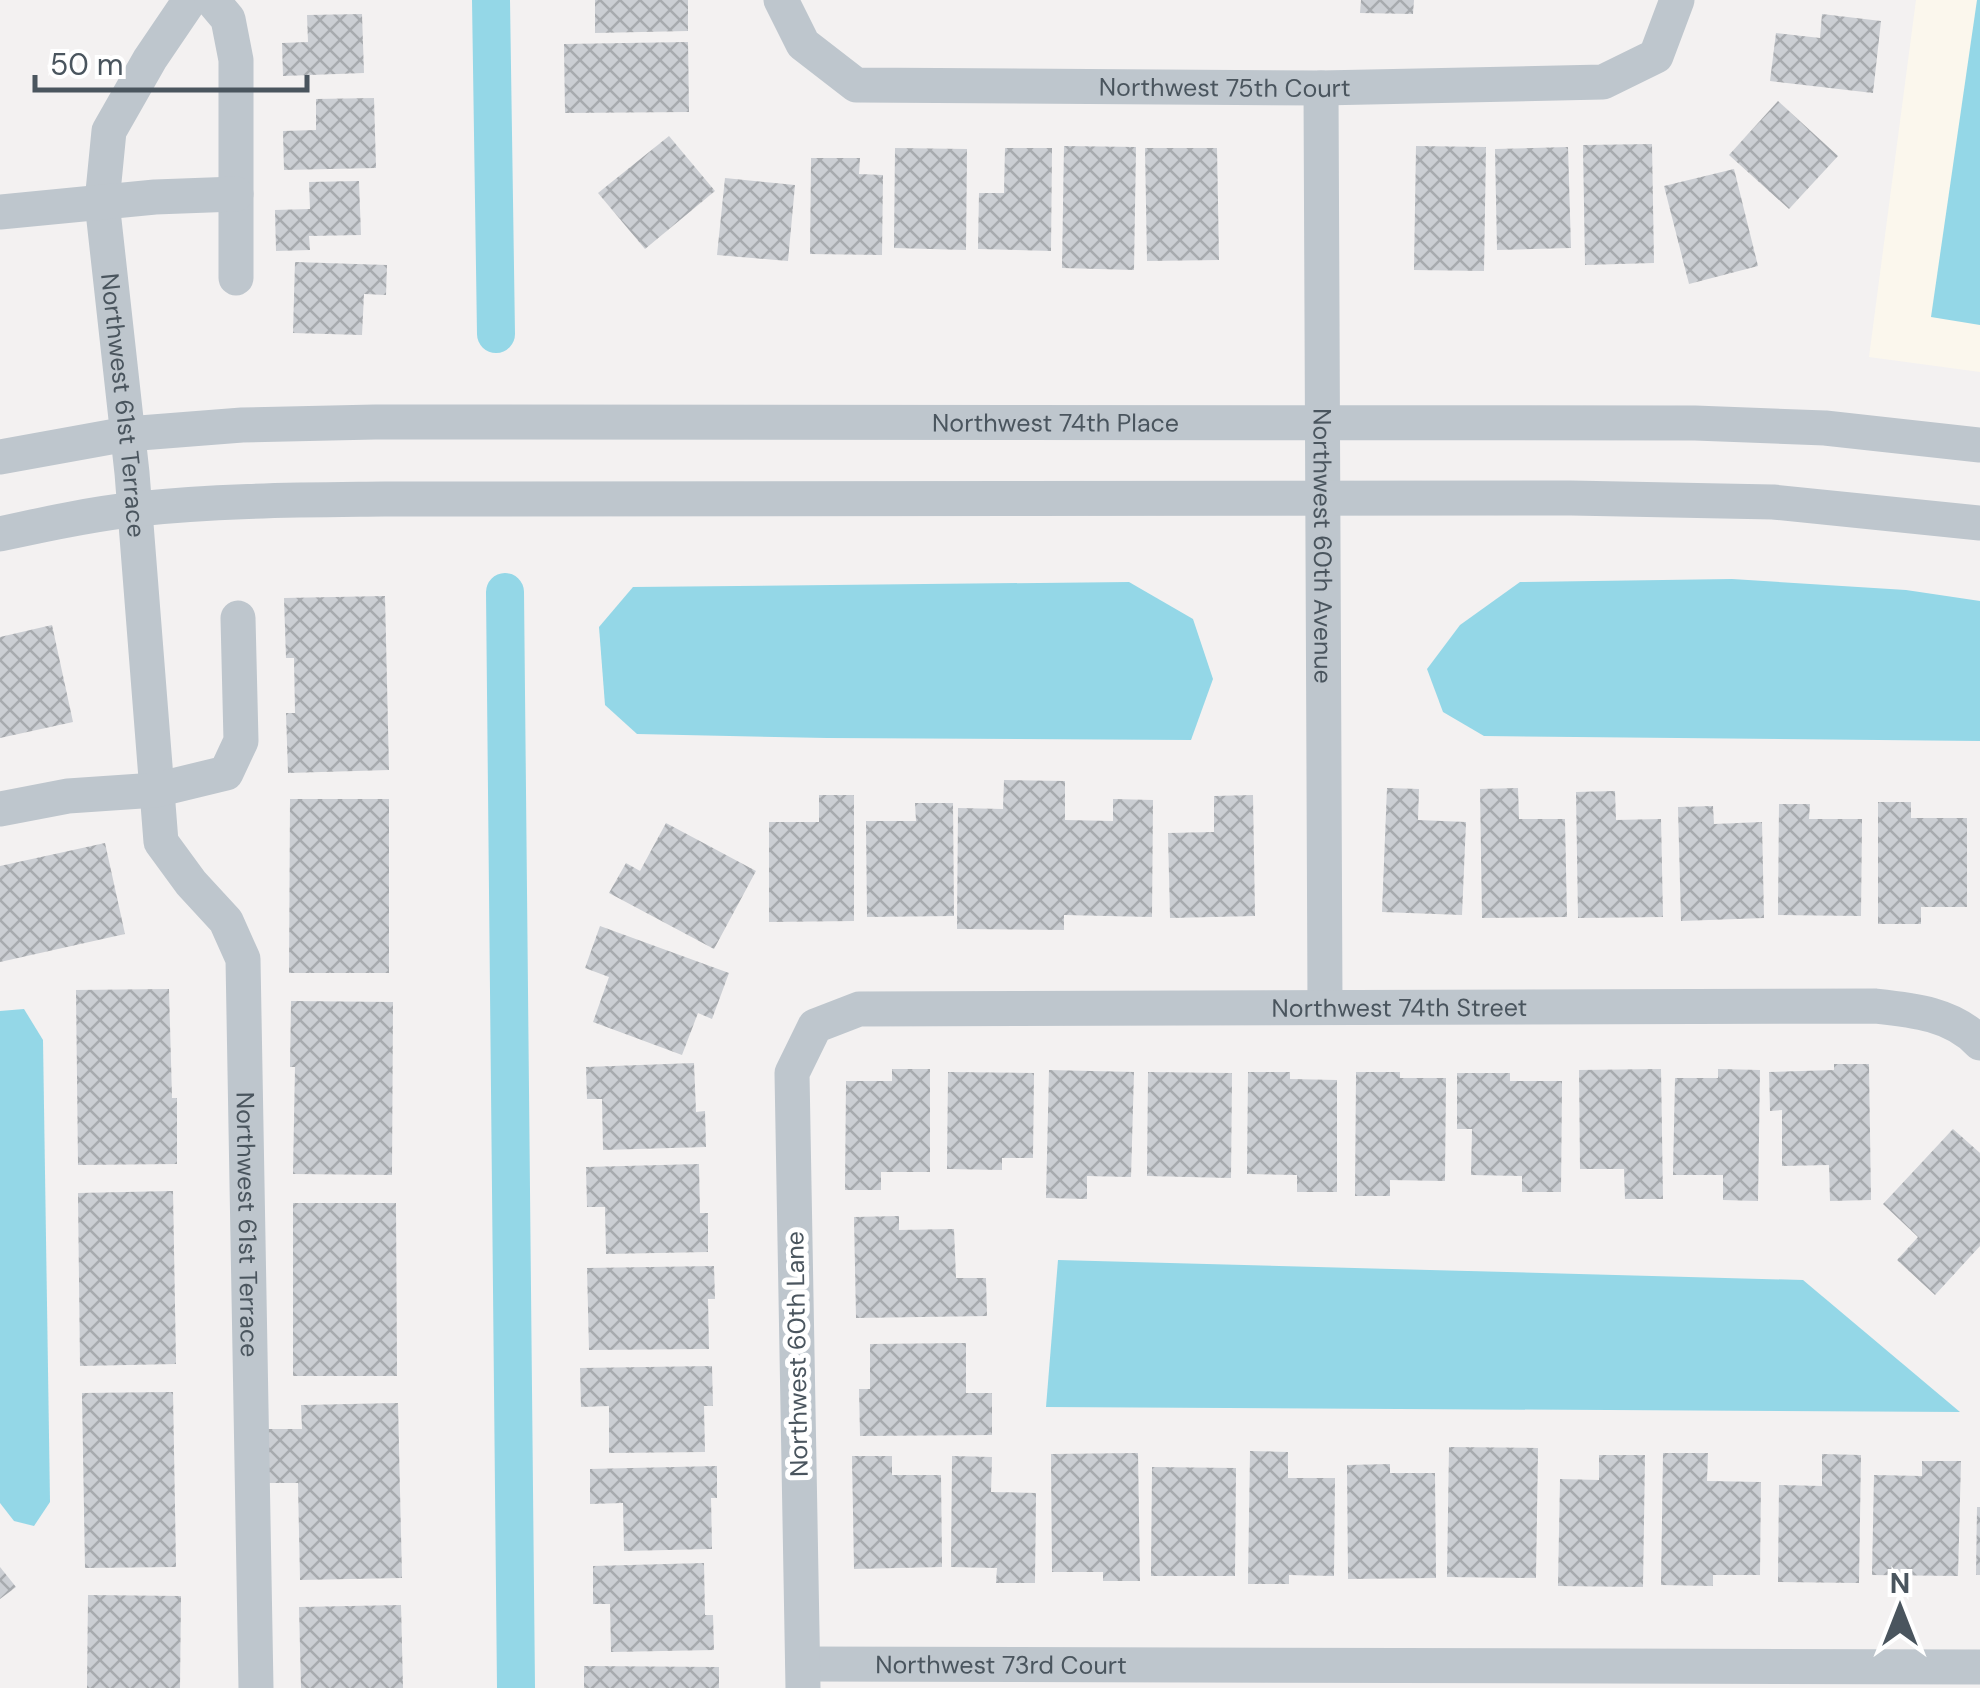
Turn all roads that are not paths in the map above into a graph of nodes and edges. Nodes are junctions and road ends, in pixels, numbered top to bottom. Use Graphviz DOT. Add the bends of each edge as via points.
graph roads {
  1 [pos="190,0"];
  2 [pos="212,0"];
  3 [pos="781,0"];
  4 [pos="1677,0"];
  5 [pos="1322,88"];
  6 [pos="236,194"];
  7 [pos="102,202"];
  8 [pos="0,212"];
  9 [pos="236,278"];
  10 [pos="1322,422"];
  11 [pos="128,434"];
  12 [pos="1980,445"];
  13 [pos="0,457"];
  14 [pos="1322,498"];
  15 [pos="134,509"];
  16 [pos="1980,523"];
  17 [pos="0,534"];
  18 [pos="238,618"];
  19 [pos="156,790"];
  20 [pos="0,809"];
  21 [pos="1325,1006"];
  22 [pos="814,1026"];
  23 [pos="1980,1044"];
  24 [pos="1980,1666"];
  25 [pos="803,1676"];
  26 [pos="256,1688"];
  1 -- 7 [label="street, Northwest 61st Terrace" via="109,132"];
  2 -- 6 [label="street" via="228,19 236,60"];
  3 -- 5 [label="street, Northwest 75th Court" via="803,44 856,85"];
  4 -- 5 [label="street, Northwest 75th Court" via="1656,56 1603,82"];
  5 -- 10 [label="street, Northwest 60th Avenue"];
  6 -- 7 [label="street"];
  6 -- 9 [label="street"];
  7 -- 8 [label="street"];
  7 -- 11 [label="street, Northwest 61st Terrace"];
  10 -- 11 [label="street, Northwest 74th Place" via="376,422"];
  10 -- 12 [label="street, Northwest 74th Place" via="1695,423 1825,428"];
  10 -- 14 [label="street, Northwest 60th Avenue"];
  11 -- 13 [label="street, Northwest 74th Place"];
  11 -- 15 [label="street, Northwest 61st Terrace"];
  14 -- 15 [label="street" via="270,500"];
  14 -- 16 [label="street" via="1773,502"];
  14 -- 21 [label="street, Northwest 60th Avenue"];
  15 -- 17 [label="street"];
  15 -- 19 [label="street, Northwest 61st Terrace"];
  18 -- 19 [label="street" via="240,741 226,773"];
  19 -- 20 [label="street"];
  19 -- 26 [label="street, Northwest 61st Terrace" via="161,842 226,921 243,959"];
  21 -- 22 [label="street, Northwest 74th Street" via="859,1008"];
  21 -- 23 [label="street, Northwest 74th Street" via="1875,1006 1926,1012"];
  22 -- 25 [label="street, Northwest 60th Lane" via="792,1073"];
  24 -- 25 [label="street, Northwest 73rd Court"];
}
